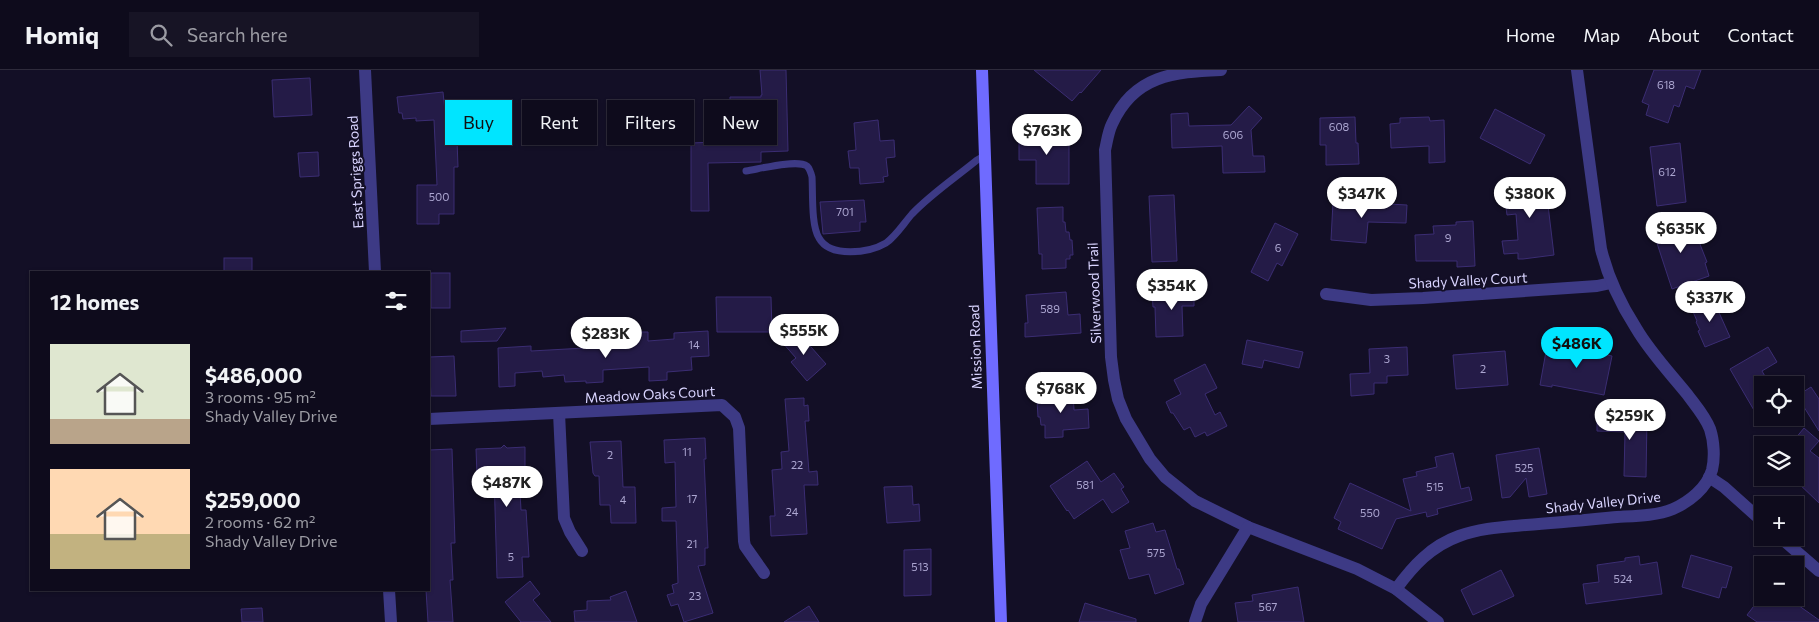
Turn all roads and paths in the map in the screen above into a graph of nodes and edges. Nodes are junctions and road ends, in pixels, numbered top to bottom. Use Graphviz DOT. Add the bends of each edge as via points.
graph roads {
  1 [pos="365,70"];
  2 [pos="982,70"];
  3 [pos="1221,70"];
  4 [pos="1577,70"];
  5 [pos="984,156"];
  6 [pos="746,171"];
  7 [pos="374,271"];
  8 [pos="1611,283"];
  9 [pos="1326,294"];
  10 [pos="559,413"];
  11 [pos="430,419"];
  12 [pos="1709,477"];
  13 [pos="1754,514"];
  14 [pos="1248,527"];
  15 [pos="1790,546"];
  16 [pos="582,551"];
  17 [pos="1819,571"];
  18 [pos="764,573"];
  19 [pos="1396,589"];
  20 [pos="389,591"];
  21 [pos="391,622"];
  22 [pos="1001,622"];
  23 [pos="1196,622"];
  24 [pos="1438,622"];
  1 -- 7 [label="street, East Spriggs Road"];
  2 -- 5 [label="street, Mission Road"];
  3 -- 14 [label="street, Silverwood Trail" via="1172,74 1149,82 1122,106 1111,125 1105,150 1111,357 1118,399 1150,459 1165,477 1195,501"];
  4 -- 8 [label="street" via="1601,249"];
  5 -- 6 [label="lane" via="927,200 887,242 852,252 834,250 818,238 812,177 806,166 783,164"];
  5 -- 22 [label="street, Mission Road"];
  8 -- 9 [label="street, Shady Valley Court" via="1423,298 1371,300"];
  8 -- 12 [label="street" via="1636,329 1707,422 1713,442"];
  10 -- 11 [label="street, Meadow Oaks Court"];
  10 -- 16 [label="street" via="564,518"];
  10 -- 18 [label="street, Meadow Oaks Court" via="722,404 740,428 746,546"];
  12 -- 13 [label="street"];
  12 -- 19 [label="street, Shady Valley Drive" via="1696,494 1670,510 1488,528 1458,536 1424,556"];
  14 -- 19 [label="street, Silverwood Trail"];
  14 -- 23 [label="street" via="1201,604"];
  15 -- 17 [label="street"];
  19 -- 24 [label="street, Silverwood Trail"];
  20 -- 21 [label="street"];
}
